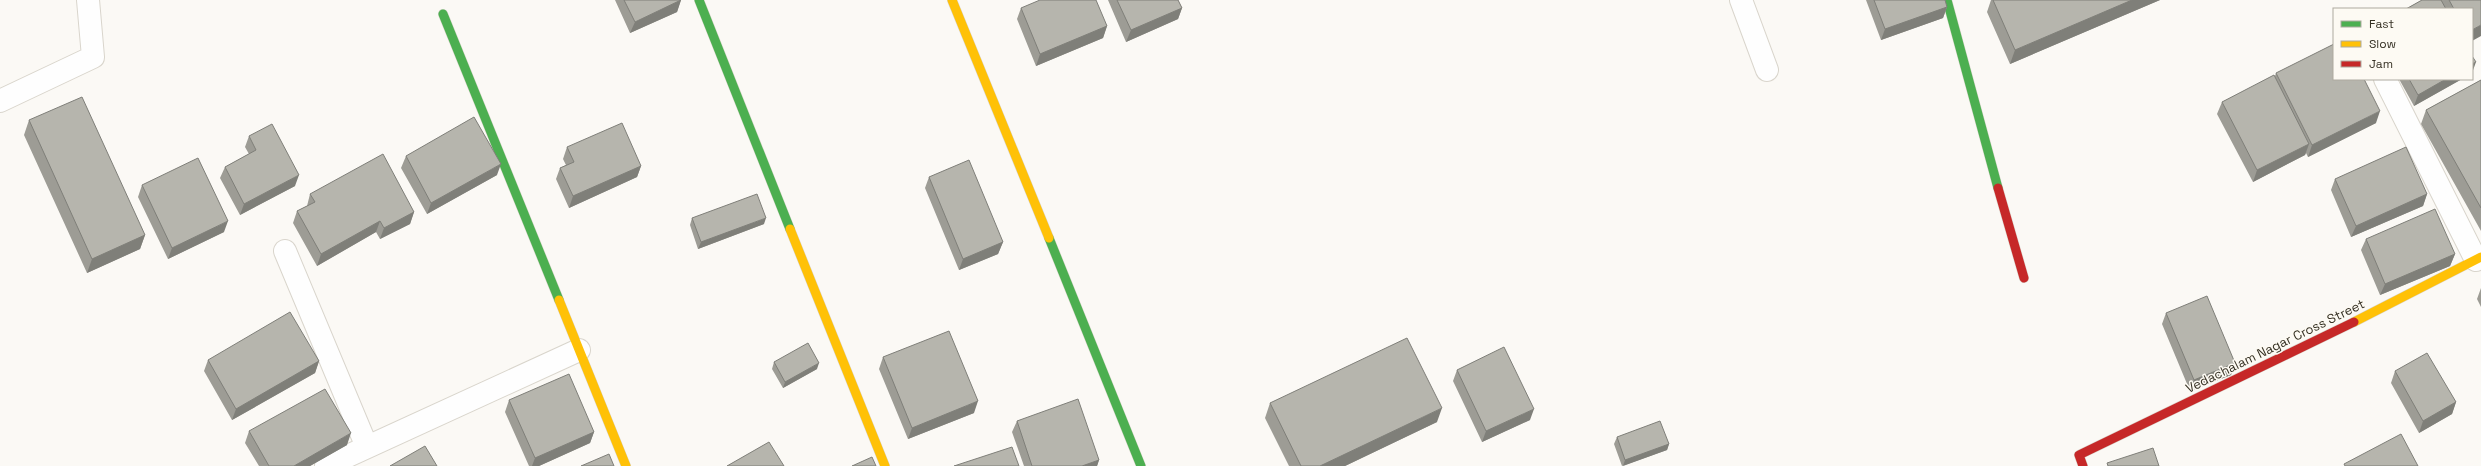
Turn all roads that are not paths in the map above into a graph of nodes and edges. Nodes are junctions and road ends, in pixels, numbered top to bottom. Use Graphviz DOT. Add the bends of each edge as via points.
graph roads {
  1 [pos="88,0"];
  2 [pos="699,0"];
  3 [pos="952,0"];
  4 [pos="1741,0"];
  5 [pos="1947,0"];
  6 [pos="443,14"];
  7 [pos="1767,70"];
  8 [pos="2386,80"];
  9 [pos="0,101"];
  10 [pos="285,251"];
  11 [pos="2479,258"];
  12 [pos="2024,278"];
  13 [pos="579,350"];
  14 [pos="367,447"];
  15 [pos="326,466"];
  16 [pos="626,466"];
  17 [pos="885,466"];
  18 [pos="1140,466"];
  19 [pos="2083,466"];
  1 -- 9 [label="street" via="93,56"];
  2 -- 17 [label="street"];
  3 -- 18 [label="street"];
  4 -- 7 [label="street"];
  5 -- 12 [label="street" via="1974,106"];
  6 -- 13 [label="street"];
  8 -- 11 [label="street"];
  10 -- 14 [label="street"];
  11 -- 19 [label="street, Vedachalam Nagar Cross Street" via="2371,314 2079,455"];
  13 -- 14 [label="street"];
  13 -- 16 [label="street"];
  14 -- 15 [label="street"];
}
